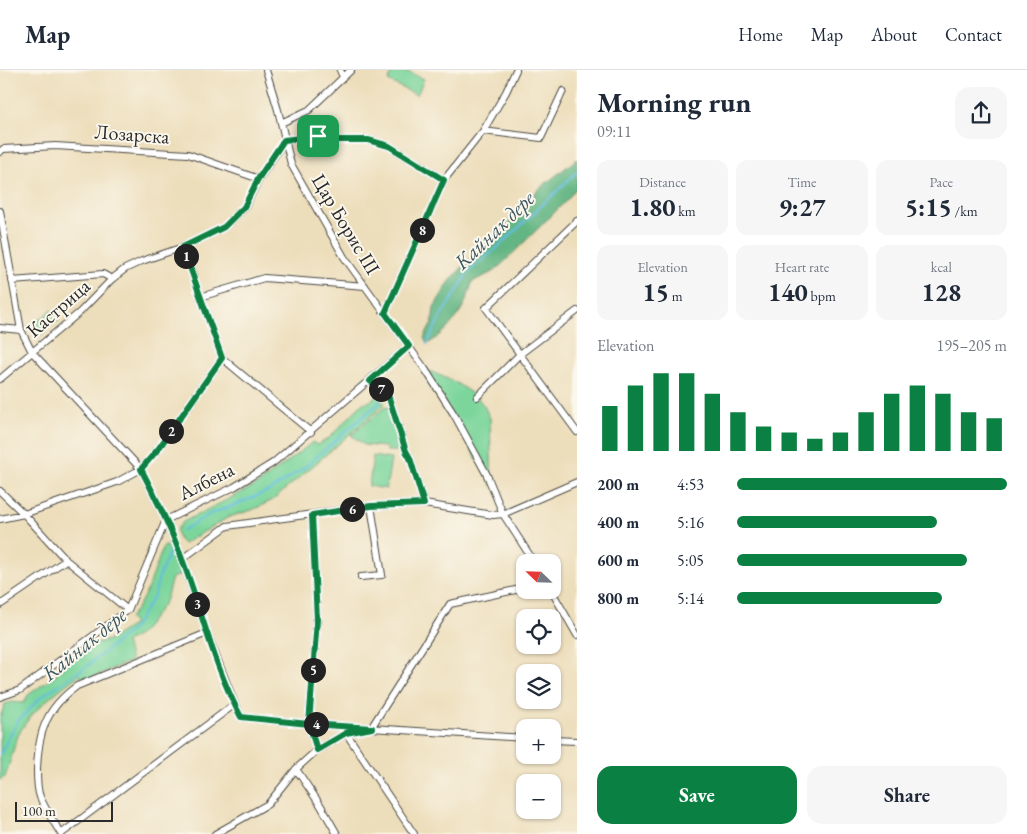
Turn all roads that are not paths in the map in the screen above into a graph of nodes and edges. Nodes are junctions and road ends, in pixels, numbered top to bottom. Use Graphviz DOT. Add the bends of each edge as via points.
graph roads {
  1 [pos="266,70"];
  2 [pos="340,70"];
  3 [pos="351,70"];
  4 [pos="516,70"];
  5 [pos="343,77"];
  6 [pos="563,91"];
  7 [pos="281,124"];
  8 [pos="483,131"];
  9 [pos="284,140"];
  10 [pos="0,152"];
  11 [pos="258,179"];
  12 [pos="444,180"];
  13 [pos="0,211"];
  14 [pos="577,221"];
  15 [pos="183,247"];
  16 [pos="112,279"];
  17 [pos="12,281"];
  18 [pos="365,286"];
  19 [pos="200,296"];
  20 [pos="577,311"];
  21 [pos="385,313"];
  22 [pos="0,328"];
  23 [pos="21,330"];
  24 [pos="409,346"];
  25 [pos="32,352"];
  26 [pos="520,354"];
  27 [pos="222,358"];
  28 [pos="0,379"];
  29 [pos="370,381"];
  30 [pos="477,397"];
  31 [pos="311,432"];
  32 [pos="577,432"];
  33 [pos="141,469"];
  34 [pos="577,482"];
  35 [pos="0,492"];
  36 [pos="424,504"];
  37 [pos="371,506"];
  38 [pos="24,514"];
  39 [pos="503,514"];
  40 [pos="312,515"];
  41 [pos="0,519"];
  42 [pos="166,520"];
  43 [pos="529,554"];
  44 [pos="182,559"];
  45 [pos="66,560"];
  46 [pos="361,577"];
  47 [pos="516,590"];
  48 [pos="556,599"];
  49 [pos="0,605"];
  50 [pos="128,610"];
  51 [pos="207,633"];
  52 [pos="577,634"];
  53 [pos="0,697"];
  54 [pos="235,704"];
  55 [pos="309,724"];
  56 [pos="372,728"];
  57 [pos="346,733"];
  58 [pos="516,737"];
  59 [pos="561,740"];
  60 [pos="577,741"];
  61 [pos="317,750"];
  62 [pos="296,768"];
  63 [pos="61,834"];
  64 [pos="215,834"];
  65 [pos="337,834"];
  66 [pos="414,834"];
  1 -- 7 [label="street, Цар Борис III"];
  2 -- 5 [label="street"];
  3 -- 5 [label="street"];
  4 -- 8 [label="street"];
  5 -- 7 [label="street" via="309,110"];
  6 -- 8 [label="street" via="541,138"];
  7 -- 9 [label="street, Цар Борис III"];
  8 -- 12 [label="street"];
  9 -- 11 [label="street, Кастрица"];
  9 -- 12 [label="street" via="318,136 334,140 368,140 389,146"];
  9 -- 18 [label="street, Цар Борис III" via="291,164 344,257"];
  10 -- 11 [label="street, Лозарска" via="3,149 55,146 188,154"];
  11 -- 15 [label="street, Кастрица" via="244,207 224,227"];
  12 -- 21 [label="street"];
  13 -- 17 [label="street"];
  14 -- 26 [label="street" via="486,308"];
  15 -- 16 [label="street, Кастрица" via="142,260"];
  15 -- 19 [label="street"];
  16 -- 17 [label="street, Кастрица" via="104,274"];
  16 -- 25 [label="street, Кастрица" via="80,312"];
  17 -- 23 [label="street"];
  18 -- 19 [label="street" via="264,278"];
  18 -- 21 [label="street, Цар Борис III"];
  19 -- 27 [label="street"];
  20 -- 26 [label="street"];
  21 -- 24 [label="street, Цар Борис III"];
  22 -- 23 [label="street"];
  23 -- 25 [label="street"];
  24 -- 29 [label="street, Албена"];
  24 -- 39 [label="street, Цар Борис III" via="455,416 487,475"];
  25 -- 28 [label="street, Кастрица"];
  25 -- 33 [label="street"];
  26 -- 30 [label="street"];
  26 -- 32 [label="street"];
  27 -- 31 [label="street"];
  27 -- 33 [label="street"];
  29 -- 31 [label="street, Албена"];
  29 -- 36 [label="street" via="388,395"];
  31 -- 42 [label="street, Албена" via="273,463 234,487"];
  33 -- 38 [label="street" via="117,482"];
  33 -- 42 [label="street"];
  34 -- 39 [label="street"];
  35 -- 38 [label="street"];
  36 -- 37 [label="street"];
  36 -- 39 [label="street"];
  37 -- 40 [label="street"];
  37 -- 46 [label="street" via="382,575"];
  38 -- 41 [label="street"];
  38 -- 45 [label="street"];
  39 -- 43 [label="street, Цар Борис III"];
  40 -- 44 [label="street" via="227,526"];
  40 -- 55 [label="street" via="317,620"];
  42 -- 44 [label="street"];
  42 -- 50 [label="street, Албена"];
  44 -- 51 [label="street"];
  45 -- 49 [label="street"];
  45 -- 50 [label="street"];
  47 -- 56 [label="street" via="450,604"];
  48 -- 52 [label="street"];
  50 -- 53 [label="street" via="20,690"];
  51 -- 54 [label="street"];
  51 -- 63 [label="street" via="77,686 53,707 40,738 37,777 39,795"];
  54 -- 55 [label="street" via="241,717"];
  54 -- 63 [label="street"];
  55 -- 56 [label="street"];
  55 -- 61 [label="street"];
  56 -- 57 [label="street"];
  56 -- 58 [label="street"];
  57 -- 61 [label="street"];
  57 -- 66 [label="street"];
  59 -- 60 [label="street"];
  61 -- 62 [label="street"];
  62 -- 64 [label="street" via="268,804"];
  62 -- 65 [label="street"];
}
